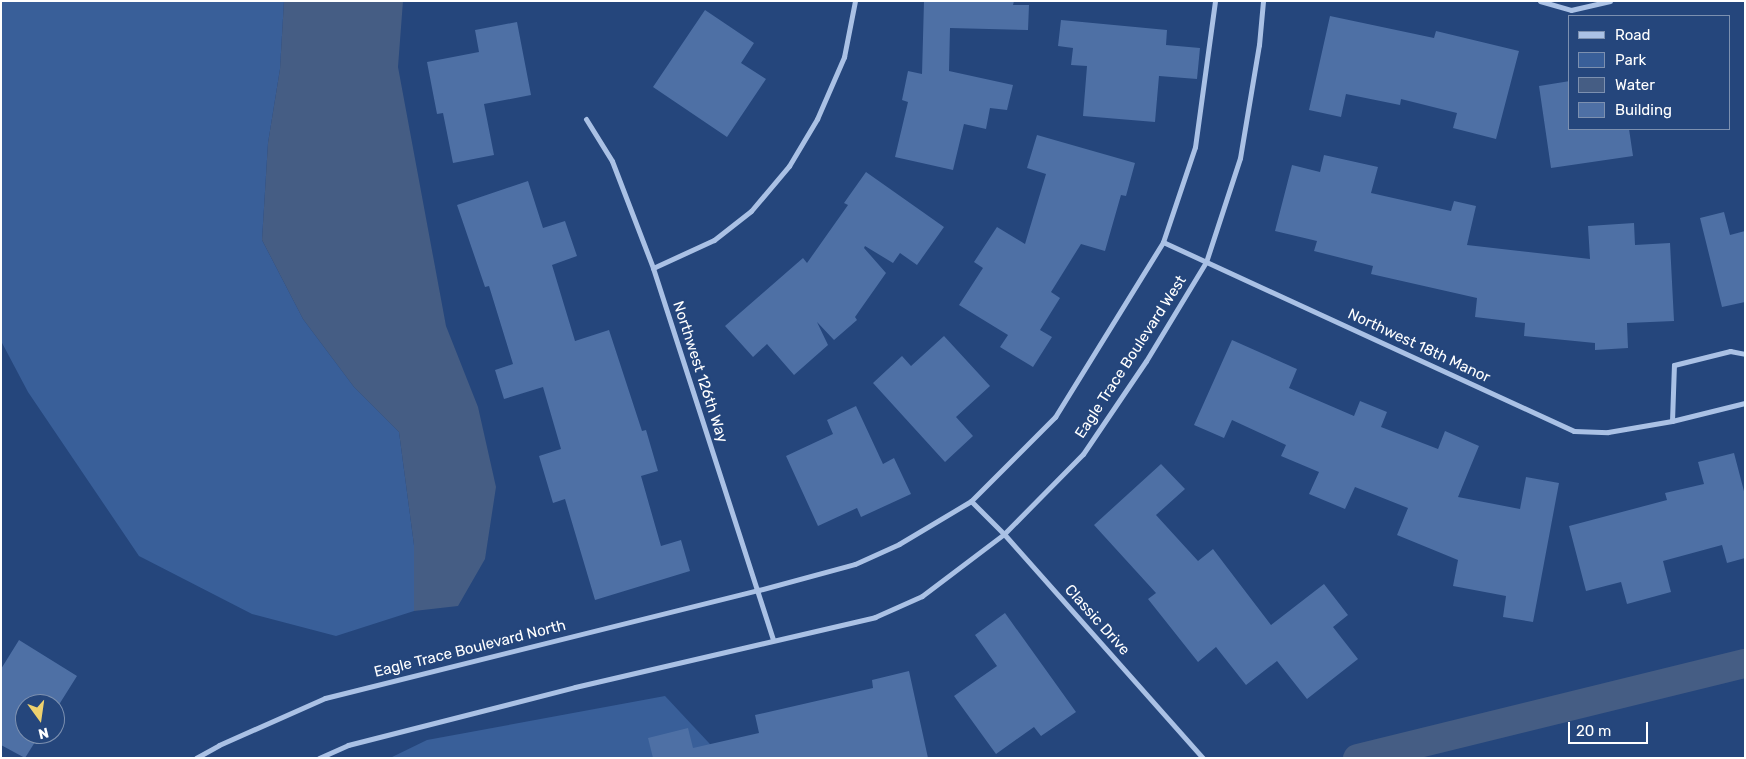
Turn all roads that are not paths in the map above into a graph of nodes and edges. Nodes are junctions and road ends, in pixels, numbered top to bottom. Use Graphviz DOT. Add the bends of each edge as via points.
graph roads {
  1 [pos="855,1"];
  2 [pos="1215,1"];
  3 [pos="1263,1"];
  4 [pos="1540,1"];
  5 [pos="1610,1"];
  6 [pos="586,119"];
  7 [pos="1163,242"];
  8 [pos="1206,262"];
  9 [pos="653,268"];
  10 [pos="1745,354"];
  11 [pos="1745,403"];
  12 [pos="1672,420"];
  13 [pos="971,501"];
  14 [pos="1004,534"];
  15 [pos="759,590"];
  16 [pos="773,640"];
  17 [pos="196,758"];
  18 [pos="319,758"];
  19 [pos="1202,758"];
  1 -- 9 [label="street" via="844,57 817,119 789,166 751,210 714,240"];
  2 -- 7 [label="street, Eagle Trace Boulevard West" via="1195,147"];
  3 -- 8 [label="street, Eagle Trace Boulevard West" via="1240,158"];
  4 -- 5 [label="street" via="1571,10"];
  6 -- 9 [label="street, Northwest 126th Way" via="612,161"];
  7 -- 8 [label="street, Northwest 18th Manor"];
  7 -- 13 [label="street, Eagle Trace Boulevard West" via="1055,417"];
  8 -- 12 [label="street, Northwest 18th Manor" via="1574,431 1608,432"];
  8 -- 14 [label="street, Eagle Trace Boulevard West" via="1146,361 1083,454"];
  9 -- 15 [label="street, Northwest 126th Way"];
  10 -- 12 [label="street" via="1730,351 1674,365"];
  11 -- 12 [label="street, Northwest 18th Manor"];
  13 -- 14 [label="street, Classic Drive"];
  13 -- 15 [label="street, Eagle Trace Boulevard West" via="899,544 855,564"];
  14 -- 16 [label="street, Eagle Trace Boulevard West" via="922,596 874,616"];
  14 -- 19 [label="street, Classic Drive"];
  15 -- 16 [label="street, Northwest 126th Way"];
  15 -- 17 [label="street, Eagle Trace Boulevard North" via="325,698 219,744"];
  16 -- 18 [label="street" via="348,745"];
}
